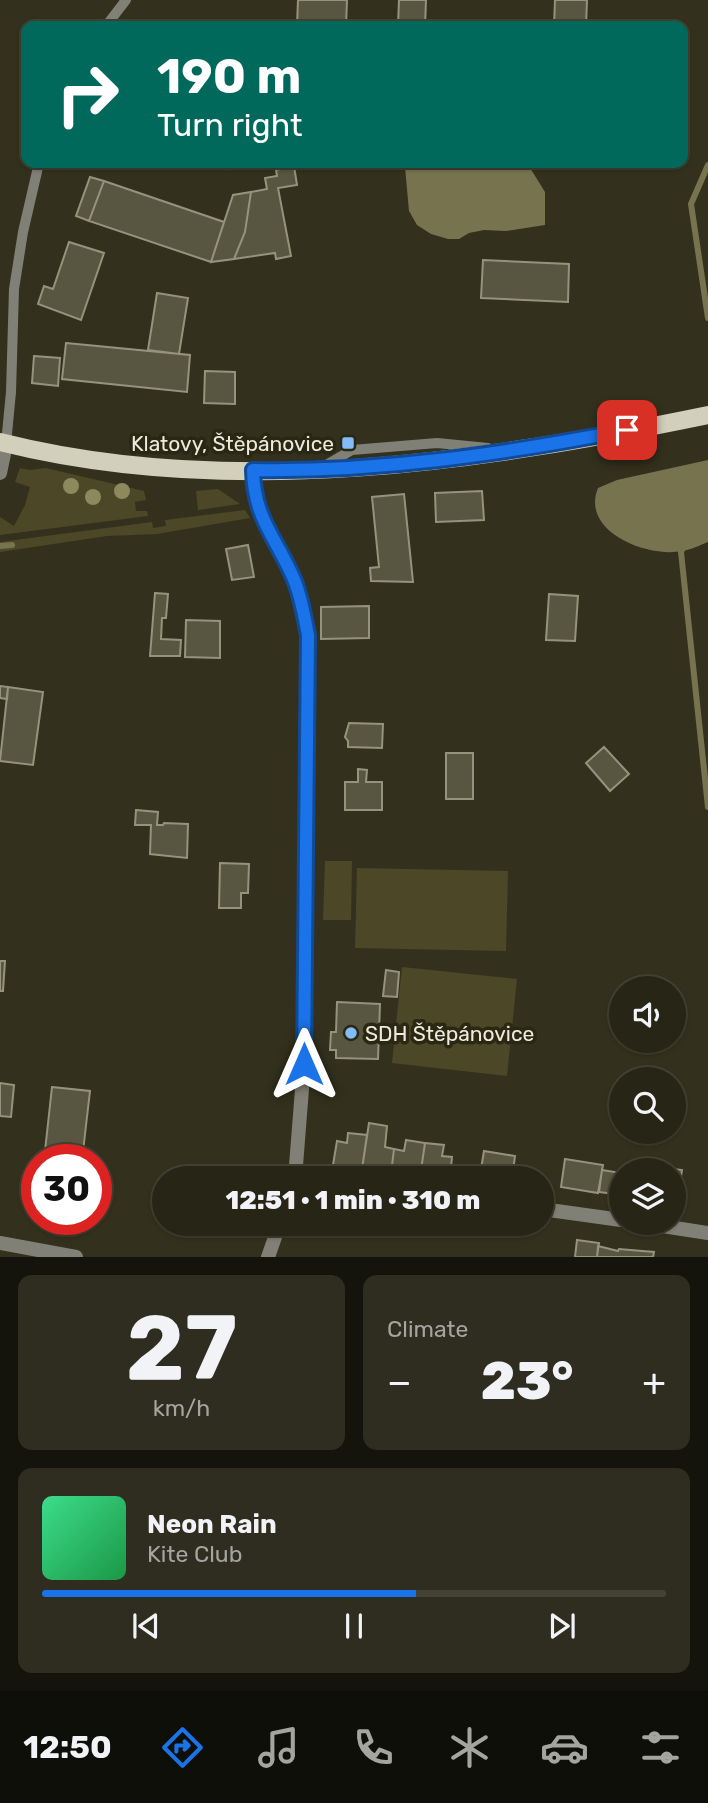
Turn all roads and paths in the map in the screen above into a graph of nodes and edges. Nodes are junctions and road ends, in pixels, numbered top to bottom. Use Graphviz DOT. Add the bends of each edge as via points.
graph roads {
  1 [pos="126,0"];
  2 [pos="110,21"];
  3 [pos="38,168"];
  4 [pos="708,415"];
  5 [pos="3,443"];
  6 [pos="253,470"];
  7 [pos="0,473"];
  8 [pos="297,1166"];
  9 [pos="554,1211"];
  10 [pos="609,1218"];
  11 [pos="686,1230"];
  12 [pos="708,1233"];
  13 [pos="275,1236"];
  14 [pos="0,1243"];
  15 [pos="76,1257"];
  16 [pos="268,1257"];
  1 -- 2 [label="lane"];
  3 -- 5 [label="lane" via="14,289 11,392"];
  4 -- 6 [label="main road" via="513,450 404,463"];
  5 -- 6 [label="main road" via="123,463"];
  5 -- 7 [label="street"];
  6 -- 8 [label="street" via="256,505 294,578 308,635 304,1064"];
  9 -- 10 [label="street"];
  11 -- 12 [label="street"];
  13 -- 16 [label="street"];
  14 -- 15 [label="street"];
}
